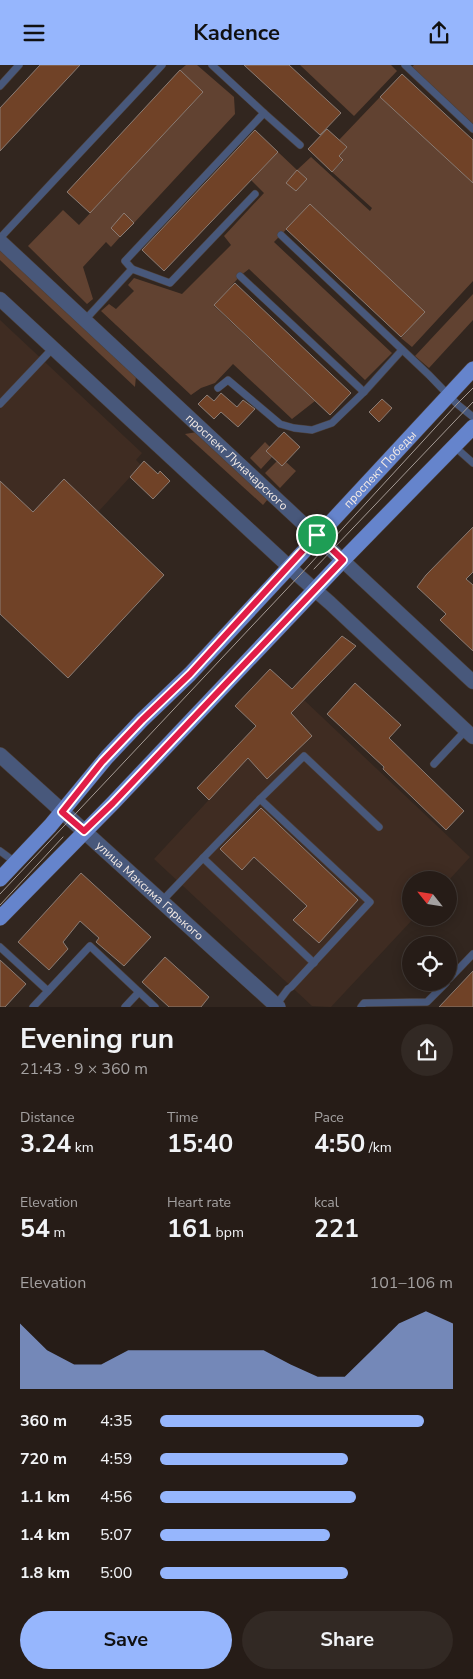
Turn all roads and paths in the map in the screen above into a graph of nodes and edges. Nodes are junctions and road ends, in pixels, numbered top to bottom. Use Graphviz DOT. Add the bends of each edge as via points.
graph roads {
  1 [pos="19,65"];
  2 [pos="162,65"];
  3 [pos="212,65"];
  4 [pos="405,65"];
  5 [pos="0,85"];
  6 [pos="264,113"];
  7 [pos="473,129"];
  8 [pos="300,145"];
  9 [pos="255,194"];
  10 [pos="281,235"];
  11 [pos="0,240"];
  12 [pos="132,269"];
  13 [pos="240,276"];
  14 [pos="0,299"];
  15 [pos="84,321"];
  16 [pos="53,348"];
  17 [pos="402,350"];
  18 [pos="473,369"];
  19 [pos="218,388"];
  20 [pos="364,393"];
  21 [pos="449,395"];
  22 [pos="0,404"];
  23 [pos="473,417"];
  24 [pos="473,427"];
  25 [pos="455,447"];
  26 [pos="473,463"];
  27 [pos="317,535"];
  28 [pos="343,560"];
  29 [pos="290,566"];
  30 [pos="316,590"];
  31 [pos="473,681"];
  32 [pos="469,733"];
  33 [pos="0,755"];
  34 [pos="434,764"];
  35 [pos="260,799"];
  36 [pos="62,812"];
  37 [pos="379,827"];
  38 [pos="84,831"];
  39 [pos="0,851"];
  40 [pos="203,859"];
  41 [pos="15,862"];
  42 [pos="0,879"];
  43 [pos="162,901"];
  44 [pos="0,918"];
  45 [pos="0,947"];
  46 [pos="473,954"];
  47 [pos="314,963"];
  48 [pos="457,971"];
  49 [pos="48,991"];
  50 [pos="438,991"];
  51 [pos="139,992"];
  52 [pos="277,1006"];
  53 [pos="33,1007"];
  54 [pos="125,1007"];
  55 [pos="155,1007"];
  56 [pos="361,1007"];
  1 -- 5 [label="lane"];
  2 -- 11 [label="lane"];
  3 -- 6 [label="lane"];
  4 -- 7 [label="lane"];
  6 -- 8 [label="lane"];
  6 -- 12 [label="lane" via="124,261"];
  9 -- 12 [label="lane" via="170,283"];
  10 -- 17 [label="lane"];
  11 -- 15 [label="street, проспект Луначарского"];
  12 -- 15 [label="lane"];
  13 -- 20 [label="lane"];
  14 -- 16 [label="street"];
  15 -- 27 [label="street, проспект Луначарского"];
  16 -- 22 [label="lane"];
  16 -- 29 [label="street"];
  17 -- 20 [label="lane"];
  17 -- 21 [label="lane"];
  18 -- 21 [label="main road, проспект Победы"];
  19 -- 20 [label="lane" via="228,380 280,424 312,430 332,423"];
  21 -- 23 [label="lane"];
  21 -- 27 [label="main road, проспект Победы"];
  24 -- 25 [label="main road"];
  25 -- 26 [label="lane"];
  25 -- 28 [label="main road"];
  27 -- 28 [label="street, проспект Луначарского"];
  27 -- 29 [label="main road, проспект Победы"];
  28 -- 30 [label="main road"];
  28 -- 31 [label="street, проспект Луначарского"];
  29 -- 30 [label="street"];
  29 -- 36 [label="main road, проспект Победы" via="190,674 107,757"];
  30 -- 32 [label="street"];
  30 -- 38 [label="main road"];
  32 -- 34 [label="lane"];
  33 -- 36 [label="street, улица Максима Горького"];
  35 -- 37 [label="lane" via="304,756"];
  35 -- 40 [label="lane"];
  35 -- 47 [label="lane" via="370,902"];
  36 -- 38 [label="street, улица Максима Горького"];
  36 -- 41 [label="main road, проспект Победы"];
  38 -- 43 [label="street, улица Максима Горького"];
  38 -- 44 [label="main road"];
  39 -- 41 [label="lane"];
  40 -- 43 [label="lane"];
  40 -- 47 [label="lane"];
  41 -- 42 [label="main road, проспект Победы"];
  43 -- 52 [label="street, улица Максима Горького"];
  45 -- 49 [label="lane"];
  46 -- 48 [label="lane"];
  47 -- 52 [label="lane" via="288,989"];
  49 -- 51 [label="lane" via="90,946"];
  49 -- 53 [label="lane"];
  50 -- 56 [label="lane" via="427,1002 364,1003"];
  51 -- 54 [label="lane"];
  51 -- 55 [label="lane"];
}
